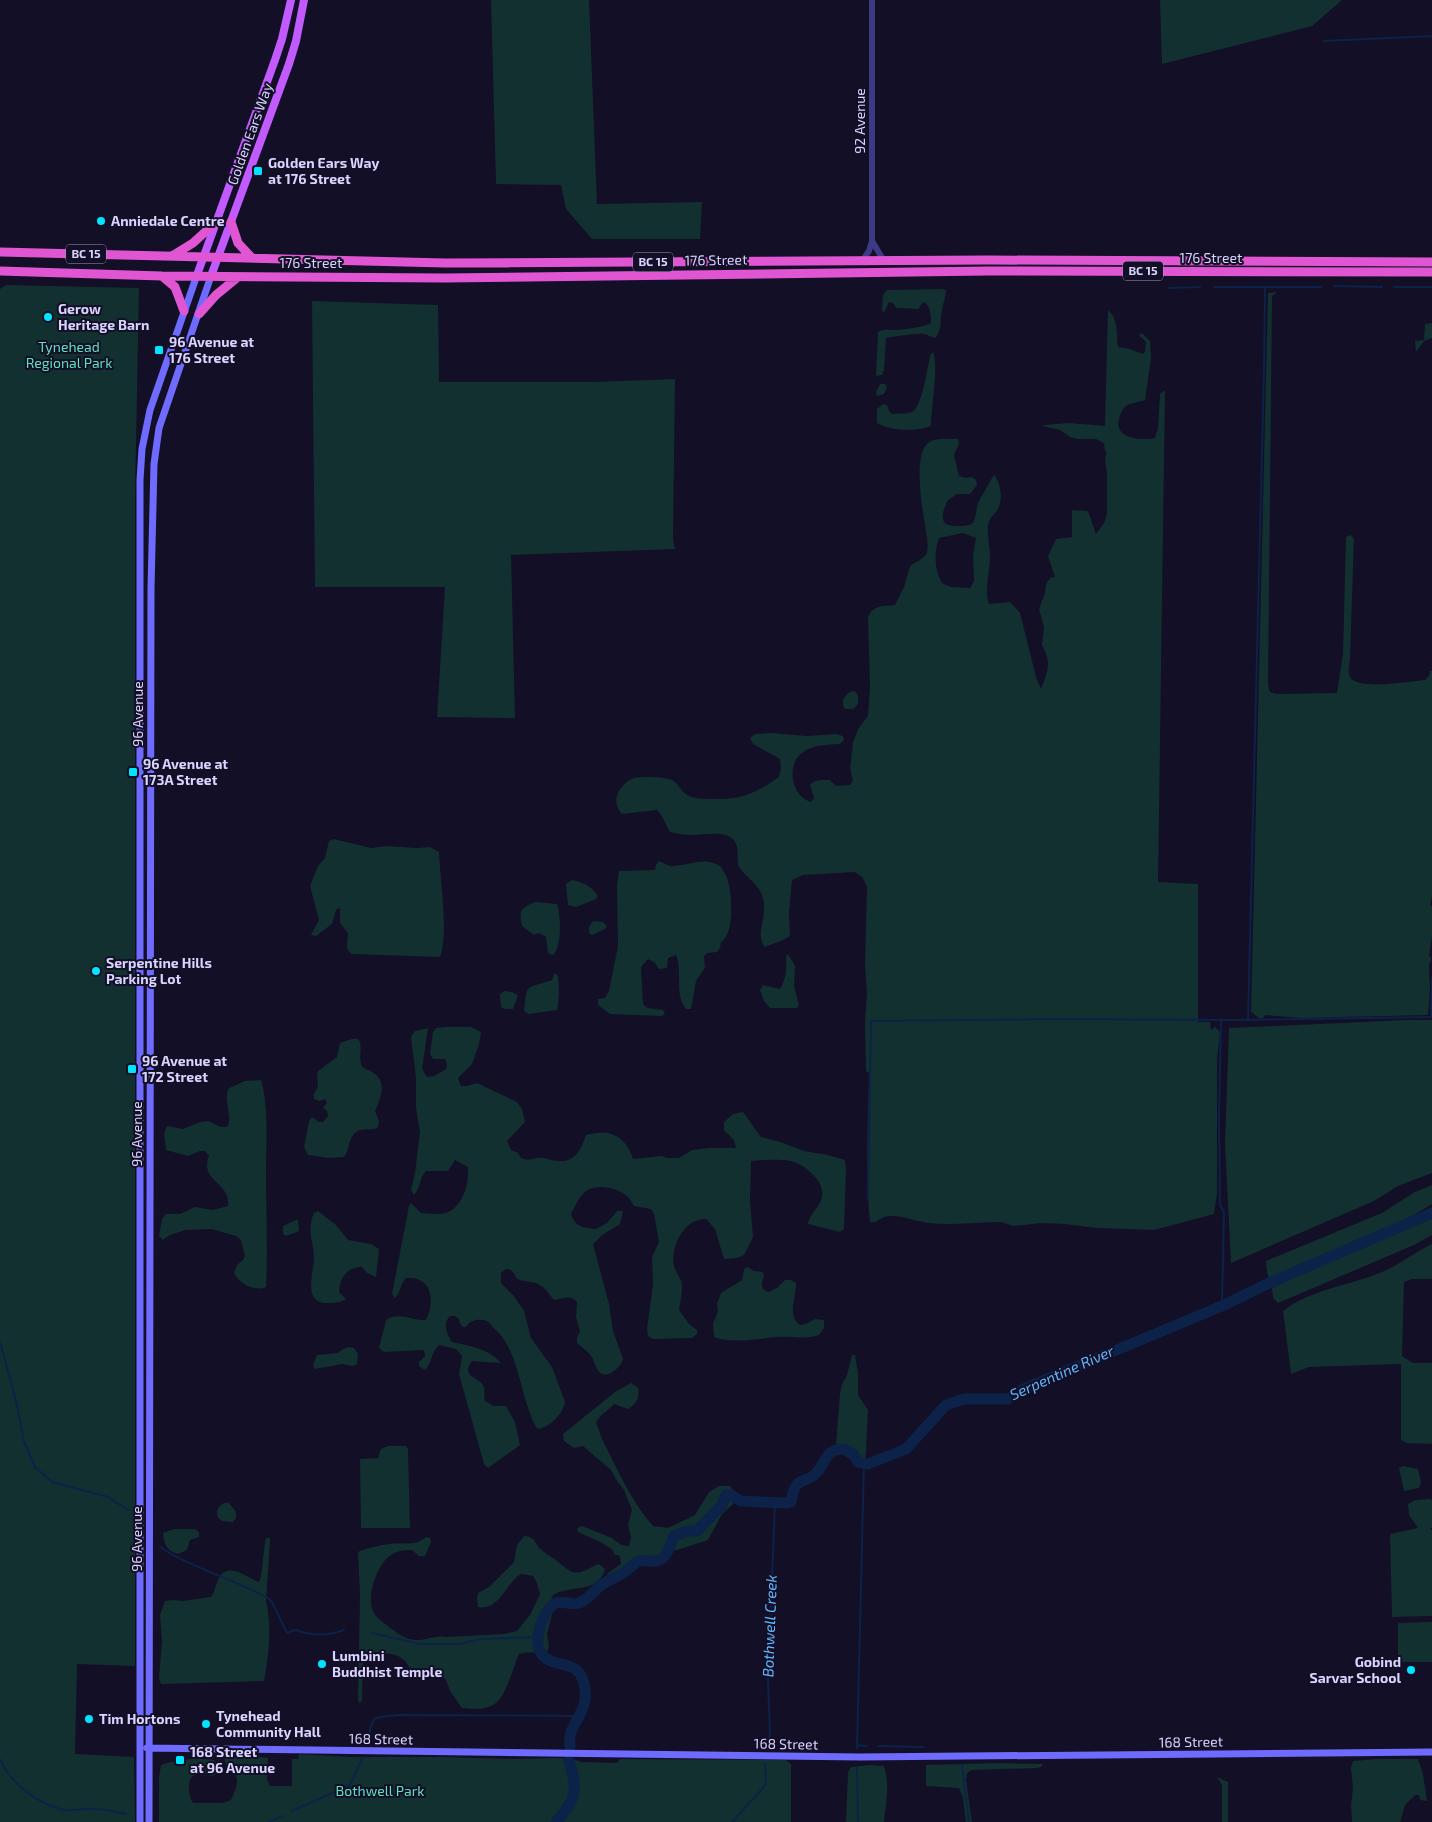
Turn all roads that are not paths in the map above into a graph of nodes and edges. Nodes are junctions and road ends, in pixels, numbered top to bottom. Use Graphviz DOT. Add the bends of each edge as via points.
graph roads {
  1 [pos="290,0"];
  2 [pos="304,0"];
  3 [pos="872,0"];
  4 [pos="231,222"];
  5 [pos="216,223"];
  6 [pos="872,241"];
  7 [pos="0,252"];
  8 [pos="172,256"];
  9 [pos="203,257"];
  10 [pos="218,257"];
  11 [pos="252,258"];
  12 [pos="862,261"];
  13 [pos="884,261"];
  14 [pos="1432,262"];
  15 [pos="0,271"];
  16 [pos="1432,272"];
  17 [pos="197,275"];
  18 [pos="162,276"];
  19 [pos="212,276"];
  20 [pos="238,277"];
  21 [pos="184,311"];
  22 [pos="199,314"];
  23 [pos="141,1748"];
  24 [pos="150,1748"];
  25 [pos="1432,1752"];
  26 [pos="140,1822"];
  27 [pos="150,1822"];
  1 -- 5 [label="main road, Golden Ears Way" via="280,46"];
  2 -- 4 [label="main road, Golden Ears Way" via="289,64"];
  3 -- 6 [label="street, 92 Avenue"];
  4 -- 10 [label="main road, Golden Ears Way"];
  4 -- 11 [label="highway" via="238,243"];
  5 -- 8 [label="highway"];
  5 -- 9 [label="main road, Golden Ears Way"];
  6 -- 12 [label="street, 92 Avenue"];
  6 -- 13 [label="street"];
  7 -- 8 [label="highway, 176 Street / BC 15"];
  8 -- 9 [label="highway, 176 Street / BC 15"];
  9 -- 10 [label="highway, 176 Street / BC 15"];
  9 -- 17 [label="main road, Golden Ears Way"];
  10 -- 11 [label="highway, 176 Street / BC 15"];
  10 -- 19 [label="main road, Golden Ears Way"];
  11 -- 12 [label="highway, 176 Street / BC 15" via="445,263"];
  12 -- 13 [label="highway, 176 Street / BC 15"];
  13 -- 14 [label="highway, 176 Street / BC 15"];
  15 -- 18 [label="highway, 176 Street / BC 15"];
  16 -- 20 [label="highway, 176 Street / BC 15" via="979,271 445,278"];
  17 -- 18 [label="highway, 176 Street / BC 15"];
  17 -- 19 [label="highway, 176 Street / BC 15"];
  17 -- 21 [label="main road, 96 Avenue"];
  18 -- 21 [label="highway" via="175,288"];
  19 -- 20 [label="highway, 176 Street / BC 15"];
  19 -- 22 [label="main road, 96 Avenue"];
  20 -- 22 [label="highway"];
  21 -- 23 [label="main road, 96 Avenue" via="150,410 140,480"];
  22 -- 24 [label="main road, 96 Avenue" via="163,412 153,479"];
  23 -- 24 [label="main road, 168 Street"];
  23 -- 26 [label="main road, 96 Avenue"];
  24 -- 25 [label="main road, 168 Street" via="860,1757"];
  24 -- 27 [label="main road, 96 Avenue"];
}
